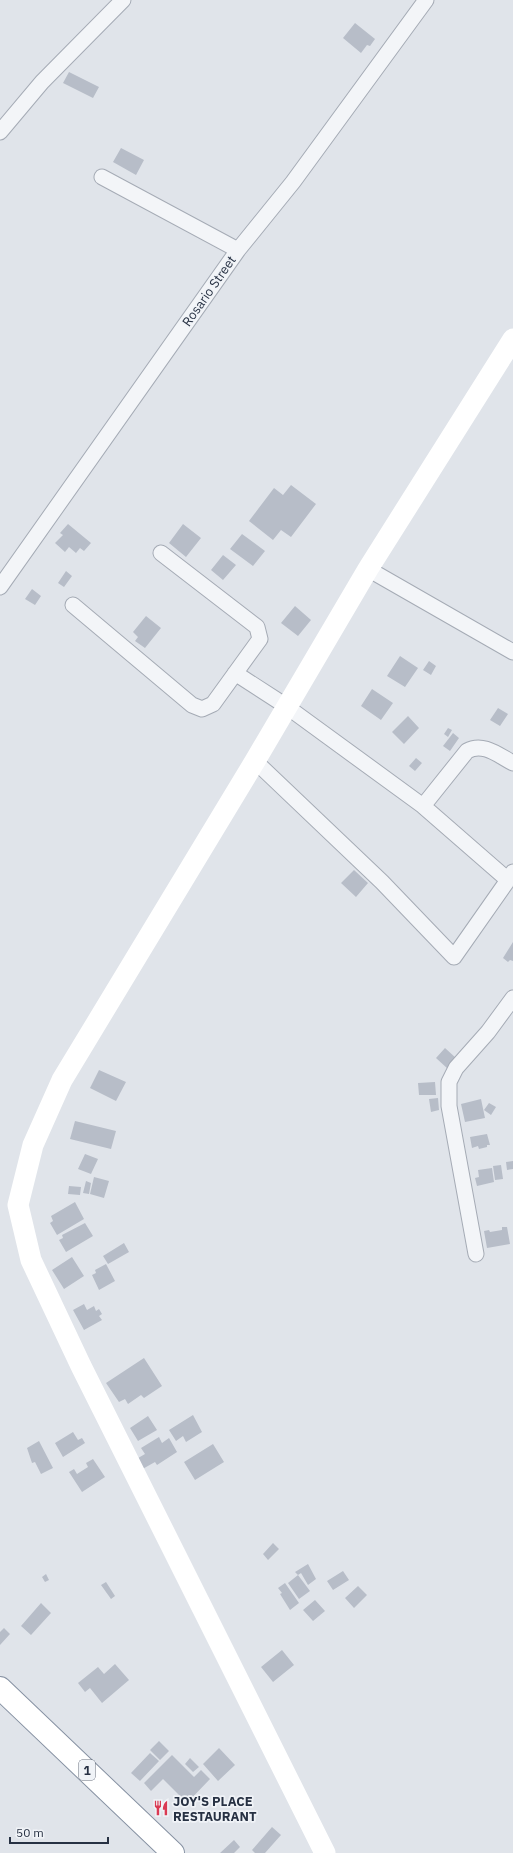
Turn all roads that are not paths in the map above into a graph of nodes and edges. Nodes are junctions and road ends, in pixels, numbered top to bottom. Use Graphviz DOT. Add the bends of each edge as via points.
graph roads {
  1 [pos="122,0"];
  2 [pos="426,0"];
  3 [pos="0,132"];
  4 [pos="102,177"];
  5 [pos="238,250"];
  6 [pos="513,339"];
  7 [pos="161,553"];
  8 [pos="368,569"];
  9 [pos="0,587"];
  10 [pos="73,605"];
  11 [pos="513,652"];
  12 [pos="235,673"];
  13 [pos="286,706"];
  14 [pos="255,761"];
  15 [pos="513,763"];
  16 [pos="423,806"];
  17 [pos="510,876"];
  18 [pos="513,998"];
  19 [pos="476,1254"];
  20 [pos="0,1688"];
  21 [pos="173,1853"];
  22 [pos="325,1853"];
  1 -- 3 [label="street" via="42,82"];
  2 -- 5 [label="street, Rosario Street" via="293,182"];
  4 -- 5 [label="street"];
  5 -- 9 [label="street, Rosario Street"];
  6 -- 8 [label="street"];
  7 -- 12 [label="street" via="257,627 260,639"];
  8 -- 11 [label="street"];
  8 -- 13 [label="street"];
  10 -- 12 [label="street" via="192,705 202,709 213,704"];
  12 -- 13 [label="street"];
  13 -- 14 [label="street"];
  13 -- 16 [label="street"];
  14 -- 17 [label="street" via="382,882 454,957"];
  14 -- 22 [label="street" via="62,1080 33,1145 18,1205 31,1260 81,1366"];
  15 -- 16 [label="street" via="484,748 472,748"];
  16 -- 17 [label="street"];
  18 -- 19 [label="street" via="488,1032 456,1068 449,1082 449,1106"];
  20 -- 21 [label="highway, 1"];
}
